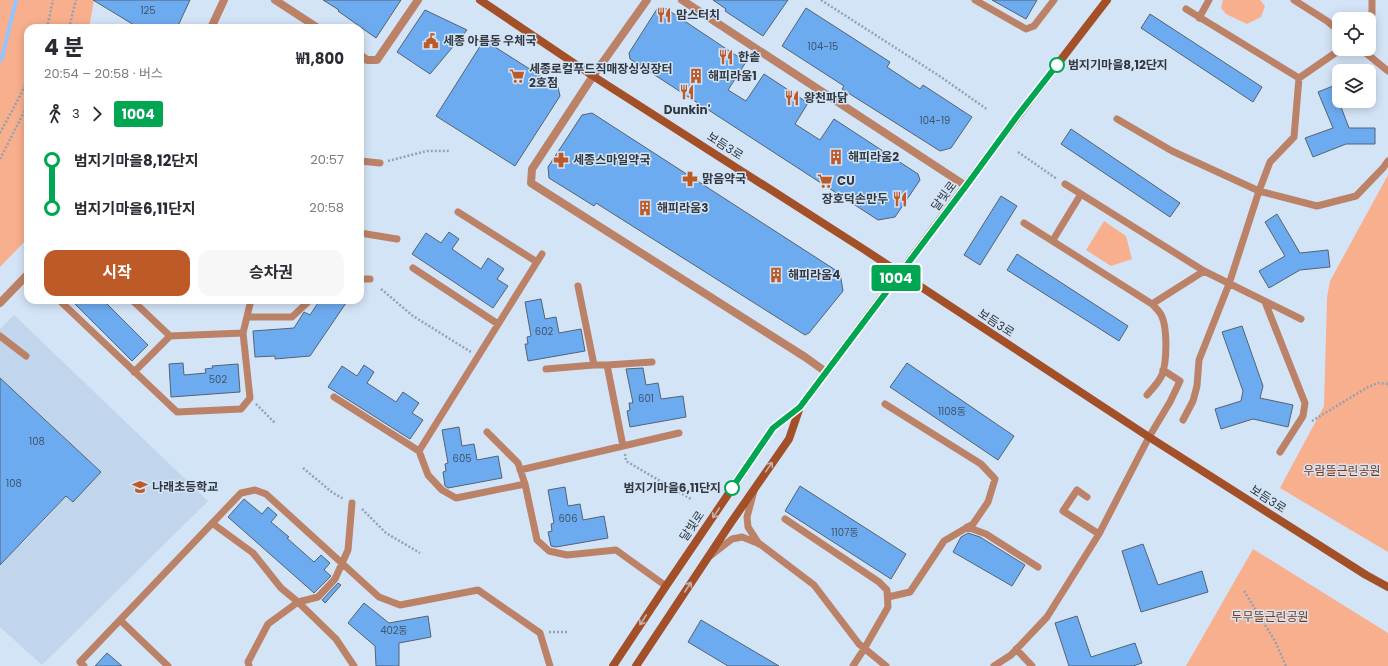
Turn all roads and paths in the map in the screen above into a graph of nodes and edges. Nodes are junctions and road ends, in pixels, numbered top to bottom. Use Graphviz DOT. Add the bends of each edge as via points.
graph roads {
  1 [pos="53,0"];
  2 [pos="76,0"];
  3 [pos="224,0"];
  4 [pos="275,0"];
  5 [pos="418,0"];
  6 [pos="480,0"];
  7 [pos="647,0"];
  8 [pos="682,0"];
  9 [pos="821,0"];
  10 [pos="975,0"];
  11 [pos="1054,0"];
  12 [pos="1107,0"];
  13 [pos="1209,0"];
  14 [pos="1294,0"];
  15 [pos="1372,0"];
  16 [pos="1186,9"];
  17 [pos="1372,12"];
  18 [pos="1199,18"];
  19 [pos="48,24"];
  20 [pos="70,24"];
  21 [pos="213,24"];
  22 [pos="312,24"];
  23 [pos="1332,25"];
  24 [pos="1332,55"];
  25 [pos="1370,56"];
  26 [pos="364,58"];
  27 [pos="1388,71"];
  28 [pos="593,76"];
  29 [pos="1299,78"];
  30 [pos="24,87"];
  31 [pos="988,110"];
  32 [pos="24,112"];
  33 [pos="1117,118"];
  34 [pos="0,133"];
  35 [pos="450,151"];
  36 [pos="1018,152"];
  37 [pos="0,159"];
  38 [pos="364,161"];
  39 [pos="1388,161"];
  40 [pos="380,163"];
  41 [pos="1064,184"];
  42 [pos="966,186"];
  43 [pos="1259,191"];
  44 [pos="1081,194"];
  45 [pos="458,212"];
  46 [pos="1024,223"];
  47 [pos="364,234"];
  48 [pos="397,239"];
  49 [pos="1053,240"];
  50 [pos="542,254"];
  51 [pos="537,262"];
  52 [pos="413,268"];
  53 [pos="1204,271"];
  54 [pos="899,274"];
  55 [pos="24,278"];
  56 [pos="364,279"];
  57 [pos="370,279"];
  58 [pos="1229,284"];
  59 [pos="578,286"];
  60 [pos="381,289"];
  61 [pos="1265,302"];
  62 [pos="0,303"];
  63 [pos="63,304"];
  64 [pos="136,304"];
  65 [pos="250,304"];
  66 [pos="306,304"];
  67 [pos="1152,304"];
  68 [pos="247,317"];
  69 [pos="1301,320"];
  70 [pos="498,324"];
  71 [pos="243,332"];
  72 [pos="0,336"];
  73 [pos="170,336"];
  74 [pos="26,356"];
  75 [pos="478,356"];
  76 [pos="652,362"];
  77 [pos="594,365"];
  78 [pos="607,365"];
  79 [pos="546,369"];
  80 [pos="1163,370"];
  81 [pos="134,372"];
  82 [pos="826,372"];
  83 [pos="1388,384"];
  84 [pos="1147,395"];
  85 [pos="334,397"];
  86 [pos="250,398"];
  87 [pos="885,404"];
  88 [pos="800,407"];
  89 [pos="1303,416"];
  90 [pos="1183,420"];
  91 [pos="275,423"];
  92 [pos="487,432"];
  93 [pos="679,433"];
  94 [pos="1149,437"];
  95 [pos="623,446"];
  96 [pos="419,451"];
  97 [pos="1280,452"];
  98 [pos="520,470"];
  99 [pos="525,484"];
  100 [pos="755,488"];
  101 [pos="1087,497"];
  102 [pos="691,499"];
  103 [pos="352,503"];
  104 [pos="785,519"];
  105 [pos="212,523"];
  106 [pos="967,527"];
  107 [pos="1099,534"];
  108 [pos="760,544"];
  109 [pos="707,559"];
  110 [pos="342,563"];
  111 [pos="1038,567"];
  112 [pos="666,586"];
  113 [pos="1388,587"];
  114 [pos="1244,591"];
  115 [pos="888,597"];
  116 [pos="298,602"];
  117 [pos="120,620"];
  118 [pos="540,632"];
  119 [pos="569,632"];
  120 [pos="864,649"];
  121 [pos="1016,649"];
  122 [pos="84,666"];
  123 [pos="168,666"];
  124 [pos="248,666"];
  125 [pos="354,666"];
  126 [pos="550,666"];
  127 [pos="613,666"];
  128 [pos="636,666"];
  129 [pos="852,666"];
  130 [pos="886,666"];
  131 [pos="994,666"];
  132 [pos="1032,666"];
  133 [pos="1286,666"];
  1 -- 19 [label="path"];
  2 -- 20 [label="path"];
  3 -- 21 [label="street"];
  4 -- 22 [label="street"];
  5 -- 26 [label="street" via="377,60"];
  6 -- 28 [label="street, 보듬3로"];
  7 -- 28 [label="street"];
  8 -- 42 [label="street"];
  9 -- 31 [label="path"];
  10 -- 11 [label="lane" via="1026,30 1034,26"];
  12 -- 42 [label="street, 달빛로"];
  13 -- 18 [label="lane"];
  14 -- 23 [label="lane"];
  15 -- 17 [label="lane"];
  16 -- 18 [label="lane"];
  18 -- 29 [label="lane"];
  24 -- 29 [label="lane"];
  25 -- 27 [label="lane"];
  28 -- 54 [label="street, 보듬3로"];
  28 -- 82 [label="street" via="532,169 531,183"];
  29 -- 43 [label="lane" via="1294,137 1270,162"];
  30 -- 34 [label="path"];
  32 -- 37 [label="path"];
  33 -- 43 [label="lane" via="1172,151"];
  35 -- 40 [label="path" via="427,151"];
  36 -- 41 [label="path"];
  38 -- 40 [label="lane"];
  39 -- 43 [label="lane" via="1356,196 1317,206"];
  41 -- 44 [label="lane"];
  42 -- 54 [label="street, 달빛로"];
  43 -- 58 [label="lane"];
  44 -- 49 [label="lane"];
  44 -- 53 [label="lane"];
  45 -- 51 [label="lane"];
  46 -- 49 [label="lane"];
  47 -- 48 [label="lane"];
  49 -- 67 [label="lane"];
  50 -- 51 [label="lane"];
  51 -- 70 [label="lane"];
  52 -- 70 [label="lane"];
  53 -- 58 [label="lane"];
  53 -- 67 [label="lane"];
  54 -- 82 [label="street, 달빛로"];
  54 -- 94 [label="street, 보듬3로"];
  55 -- 62 [label="street"];
  56 -- 57 [label="lane"];
  58 -- 61 [label="lane"];
  58 -- 90 [label="lane" via="1199,360 1193,401"];
  59 -- 77 [label="lane"];
  60 -- 75 [label="path" via="413,316"];
  61 -- 69 [label="lane"];
  61 -- 89 [label="lane" via="1305,403"];
  63 -- 81 [label="lane"];
  64 -- 73 [label="lane"];
  65 -- 68 [label="lane"];
  66 -- 68 [label="lane" via="292,317"];
  67 -- 80 [label="lane" via="1164,321 1166,340"];
  68 -- 71 [label="lane"];
  70 -- 75 [label="lane"];
  71 -- 73 [label="lane"];
  71 -- 86 [label="lane"];
  72 -- 74 [label="lane"];
  73 -- 81 [label="lane"];
  75 -- 96 [label="lane"];
  76 -- 78 [label="lane"];
  77 -- 78 [label="lane"];
  77 -- 79 [label="lane"];
  78 -- 95 [label="lane"];
  80 -- 84 [label="lane"];
  80 -- 94 [label="lane" via="1180,381"];
  81 -- 86 [label="lane" via="177,412 241,409"];
  82 -- 88 [label="street, 달빛로"];
  83 -- 89 [label="path" via="1378,383 1368,387 1312,422"];
  85 -- 96 [label="lane"];
  86 -- 91 [label="path"];
  87 -- 106 [label="lane" via="981,464 995,478 988,502 973,524"];
  100 -- 88 [label="street, 달빛로, one-way" via="789,439"];
  88 -- 112 [label="street, 달빛로, one-way" via="773,428"];
  89 -- 97 [label="lane"];
  92 -- 98 [label="lane" via="518,463"];
  93 -- 95 [label="lane"];
  94 -- 107 [label="lane"];
  94 -- 113 [label="street, 보듬3로"];
  95 -- 98 [label="lane"];
  95 -- 102 [label="path" via="626,461"];
  96 -- 99 [label="lane" via="428,476 442,490 456,498"];
  98 -- 99 [label="lane"];
  99 -- 112 [label="lane" via="537,540 549,551 567,555 616,550"];
  100 -- 108 [label="lane" via="747,517 748,527"];
  100 -- 109 [label="street, 달빛로"];
  101 -- 107 [label="lane" via="1077,490 1063,511"];
  103 -- 110 [label="lane" via="348,550"];
  104 -- 115 [label="lane" via="879,582 887,590"];
  105 -- 110 [label="lane" via="241,493 255,490 266,494"];
  105 -- 116 [label="lane" via="253,553 281,588"];
  105 -- 117 [label="lane"];
  106 -- 111 [label="lane" via="986,534"];
  106 -- 115 [label="lane" via="944,541 910,592"];
  107 -- 121 [label="lane" via="1047,617"];
  108 -- 109 [label="lane" via="742,537 732,539"];
  108 -- 120 [label="lane" via="814,585"];
  128 -- 109 [label="street, 달빛로, one-way"];
  110 -- 116 [label="lane" via="335,580 318,597"];
  110 -- 118 [label="lane" via="379,597 400,606 478,590"];
  112 -- 127 [label="street, 달빛로, one-way"];
  114 -- 133 [label="path" via="1275,641"];
  115 -- 120 [label="lane" via="888,606"];
  116 -- 124 [label="lane" via="268,624"];
  116 -- 125 [label="lane" via="336,639"];
  117 -- 122 [label="lane" via="80,662"];
  117 -- 123 [label="lane"];
  118 -- 119 [label="path"];
  118 -- 126 [label="lane"];
  120 -- 129 [label="lane"];
  120 -- 130 [label="lane"];
  121 -- 131 [label="lane"];
  121 -- 132 [label="lane"];
}
